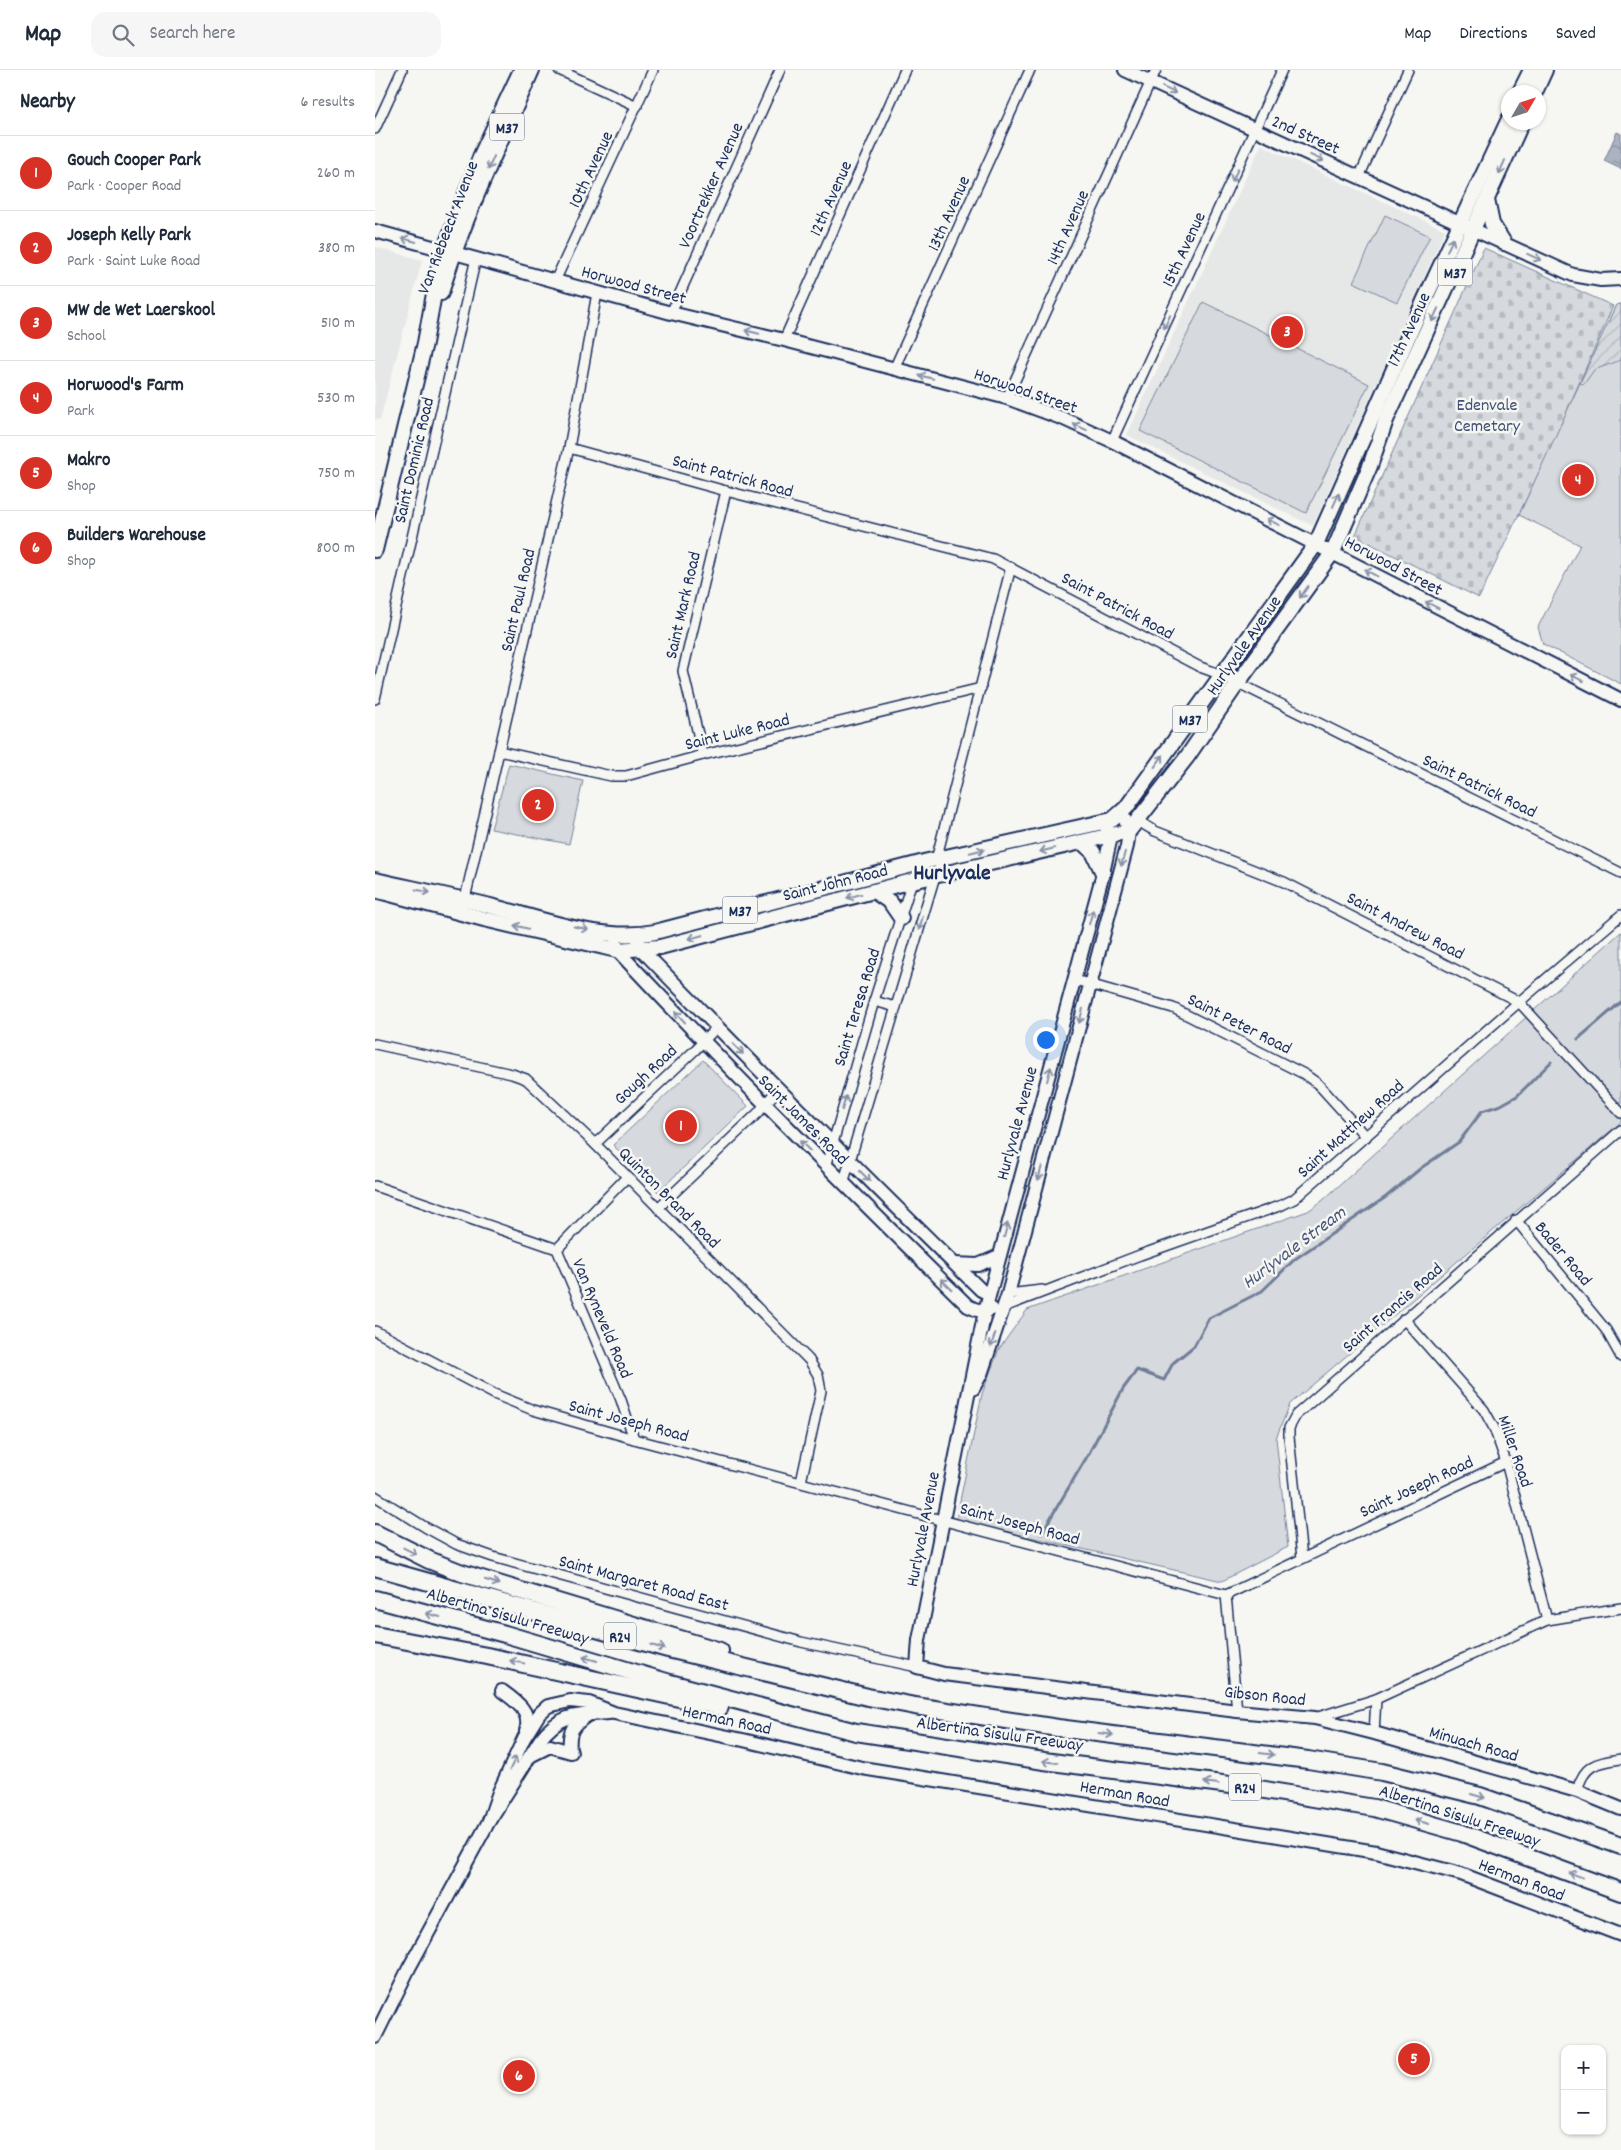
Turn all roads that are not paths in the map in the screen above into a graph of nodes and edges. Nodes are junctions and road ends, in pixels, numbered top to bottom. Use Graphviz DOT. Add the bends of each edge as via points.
graph roads {
  1 [pos="402,70"];
  2 [pos="521,70"];
  3 [pos="532,70"];
  4 [pos="559,70"];
  5 [pos="653,70"];
  6 [pos="779,70"];
  7 [pos="905,70"];
  8 [pos="1030,70"];
  9 [pos="1125,70"];
  10 [pos="1282,70"];
  11 [pos="1408,70"];
  12 [pos="1531,70"];
  13 [pos="1545,70"];
  14 [pos="1153,76"];
  15 [pos="1524,85"];
  16 [pos="1538,85"];
  17 [pos="637,106"];
  18 [pos="375,129"];
  19 [pos="1255,130"];
  20 [pos="1504,130"];
  21 [pos="1518,130"];
  22 [pos="1359,177"];
  23 [pos="477,181"];
  24 [pos="1487,200"];
  25 [pos="1461,224"];
  26 [pos="1474,229"];
  27 [pos="375,231"];
  28 [pos="1504,242"];
  29 [pos="449,250"];
  30 [pos="476,258"];
  31 [pos="1621,279"];
  32 [pos="555,281"];
  33 [pos="597,293"];
  34 [pos="671,313"];
  35 [pos="784,340"];
  36 [pos="894,369"];
  37 [pos="1007,398"];
  38 [pos="1113,442"];
  39 [pos="569,448"];
  40 [pos="726,491"];
  41 [pos="1317,544"];
  42 [pos="375,550"];
  43 [pos="1333,552"];
  44 [pos="1011,567"];
  45 [pos="1222,675"];
  46 [pos="1237,684"];
  47 [pos="981,688"];
  48 [pos="375,699"];
  49 [pos="1621,700"];
  50 [pos="499,751"];
  51 [pos="703,755"];
  52 [pos="1143,783"];
  53 [pos="1122,812"];
  54 [pos="1104,822"];
  55 [pos="1134,826"];
  56 [pos="1078,827"];
  57 [pos="1111,836"];
  58 [pos="1082,842"];
  59 [pos="936,860"];
  60 [pos="1103,873"];
  61 [pos="1621,873"];
  62 [pos="935,876"];
  63 [pos="375,880"];
  64 [pos="913,881"];
  65 [pos="375,890"];
  66 [pos="874,891"];
  67 [pos="463,906"];
  68 [pos="1621,915"];
  69 [pos="901,918"];
  70 [pos="615,935"];
  71 [pos="636,936"];
  72 [pos="641,949"];
  73 [pos="617,950"];
  74 [pos="1075,980"];
  75 [pos="1089,984"];
  76 [pos="874,1001"];
  77 [pos="1519,1002"];
  78 [pos="896,1008"];
  79 [pos="717,1027"];
  80 [pos="702,1041"];
  81 [pos="375,1044"];
  82 [pos="778,1089"];
  83 [pos="764,1104"];
  84 [pos="1621,1113"];
  85 [pos="1621,1130"];
  86 [pos="1366,1137"];
  87 [pos="595,1144"];
  88 [pos="833,1144"];
  89 [pos="850,1161"];
  90 [pos="826,1167"];
  91 [pos="627,1178"];
  92 [pos="843,1184"];
  93 [pos="375,1186"];
  94 [pos="658,1208"];
  95 [pos="1516,1220"];
  96 [pos="557,1249"];
  97 [pos="999,1256"];
  98 [pos="955,1264"];
  99 [pos="1055,1288"];
  100 [pos="989,1294"];
  101 [pos="1008,1294"];
  102 [pos="968,1306"];
  103 [pos="1004,1307"];
  104 [pos="985,1311"];
  105 [pos="1404,1319"];
  106 [pos="981,1330"];
  107 [pos="375,1331"];
  108 [pos="1621,1357"];
  109 [pos="969,1398"];
  110 [pos="634,1439"];
  111 [pos="1506,1462"];
  112 [pos="801,1482"];
  113 [pos="375,1496"];
  114 [pos="942,1520"];
  115 [pos="375,1533"];
  116 [pos="1302,1558"];
  117 [pos="375,1567"];
  118 [pos="1226,1595"];
  119 [pos="375,1599"];
  120 [pos="1621,1608"];
  121 [pos="1547,1620"];
  122 [pos="375,1635"];
  123 [pos="917,1667"];
  124 [pos="503,1690"];
  125 [pos="868,1697"];
  126 [pos="1376,1699"];
  127 [pos="1237,1710"];
  128 [pos="614,1713"];
  129 [pos="589,1714"];
  130 [pos="1315,1718"];
  131 [pos="856,1732"];
  132 [pos="1374,1733"];
  133 [pos="524,1738"];
  134 [pos="531,1756"];
  135 [pos="1621,1759"];
  136 [pos="1577,1791"];
  137 [pos="1621,1809"];
  138 [pos="489,1821"];
  139 [pos="1621,1846"];
  140 [pos="1621,1892"];
  141 [pos="1621,1935"];
  142 [pos="375,2037"];
  1 -- 18 [label="street"];
  2 -- 23 [label="main road, Van Riebeeck Avenue / M37"];
  3 -- 23 [label="main road, Van Riebeeck Avenue / M37, one-way"];
  4 -- 17 [label="street"];
  5 -- 17 [label="street, 10th Avenue"];
  6 -- 34 [label="street, Voortrekker Avenue"];
  7 -- 35 [label="street, 12th Avenue"];
  8 -- 36 [label="street, 13th Avenue"];
  9 -- 14 [label="main road, 2nd Street"];
  10 -- 19 [label="street, 15th Avenue"];
  11 -- 22 [label="street"];
  12 -- 15 [label="main road"];
  13 -- 16 [label="main road"];
  14 -- 19 [label="main road, 2nd Street, one-way"];
  14 -- 37 [label="street, 14th Avenue"];
  17 -- 32 [label="street, 10th Avenue"];
  19 -- 22 [label="main road, 2nd Street, one-way"];
  19 -- 38 [label="street, 15th Avenue, one-way"];
  20 -- 25 [label="main road, 17th Avenue / M37"];
  21 -- 24 [label="main road, 17th Avenue / M37, one-way"];
  22 -- 25 [label="main road, 2nd Street"];
  23 -- 29 [label="main road, Van Riebeeck Avenue / M37"];
  24 -- 26 [label="main road, 17th Avenue / M37"];
  24 -- 28 [label="main road" via="1492,224"];
  25 -- 26 [label="main road, 2nd Street"];
  41 -- 25 [label="main road, 17th Avenue / M37, one-way"];
  26 -- 28 [label="main road, 2nd Street"];
  26 -- 43 [label="main road, 17th Avenue / M37, one-way" via="1386,420"];
  29 -- 27 [label="main road, Horwood Street, one-way"];
  28 -- 31 [label="main road, 2nd Street, one-way" via="1573,275 1601,280"];
  29 -- 30 [label="main road, Horwood Street"];
  29 -- 42 [label="main road, Van Riebeeck Avenue / M37"];
  30 -- 32 [label="main road, Horwood Street"];
  30 -- 48 [label="street, Saint Dominic Road"];
  32 -- 33 [label="main road, Horwood Street"];
  33 -- 34 [label="main road, Horwood Street"];
  33 -- 39 [label="street, Saint Paul Road"];
  35 -- 34 [label="main road, Horwood Street, one-way"];
  35 -- 36 [label="main road, Horwood Street"];
  37 -- 36 [label="main road, Horwood Street, one-way"];
  38 -- 37 [label="main road, Horwood Street, one-way"];
  41 -- 38 [label="main road, Horwood Street, one-way"];
  39 -- 40 [label="street, Saint Patrick Road"];
  39 -- 50 [label="street, Saint Paul Road"];
  40 -- 44 [label="street, Saint Patrick Road" via="987,557"];
  40 -- 51 [label="street, Saint Mark Road" via="683,671"];
  41 -- 43 [label="main road, Horwood Street"];
  41 -- 45 [label="main road, Hurlyvale Avenue / M37"];
  43 -- 46 [label="main road, Hurlyvale Avenue / M37, one-way"];
  49 -- 43 [label="main road, Horwood Street, one-way"];
  44 -- 45 [label="street, Saint Patrick Road"];
  44 -- 47 [label="street, Saint Teresa Road"];
  45 -- 46 [label="street, Saint Patrick Road"];
  52 -- 45 [label="main road, Hurlyvale Avenue / M37, one-way"];
  46 -- 55 [label="main road, Hurlyvale Avenue / M37"];
  46 -- 61 [label="street, Saint Patrick Road"];
  47 -- 51 [label="street, Saint Luke Road"];
  47 -- 59 [label="street, Saint Teresa Road"];
  50 -- 51 [label="street, Saint Luke Road" via="622,776"];
  50 -- 67 [label="street, Saint Paul Road"];
  52 -- 53 [label="main road, Hurlyvale Avenue / M37"];
  52 -- 56 [label="main road" via="1113,811"];
  53 -- 54 [label="main road, Hurlyvale Avenue / M37"];
  53 -- 55 [label="main road"];
  54 -- 56 [label="main road, Saint John Road / M37"];
  54 -- 57 [label="main road"];
  55 -- 57 [label="main road, Saint John Road / M37"];
  55 -- 75 [label="main road, Hurlyvale Avenue, one-way"];
  55 -- 77 [label="street, Saint Andrew Road" via="1155,831 1284,882"];
  59 -- 56 [label="main road, Saint John Road / M37, one-way"];
  57 -- 58 [label="main road, Saint John Road / M37"];
  57 -- 60 [label="main road, Hurlyvale Avenue"];
  58 -- 60 [label="main road" via="1093,852"];
  58 -- 62 [label="main road, Saint John Road / M37, one-way"];
  59 -- 62 [label="street"];
  59 -- 64 [label="street, Saint Teresa Road"];
  59 -- 71 [label="main road, Saint John Road / M37"];
  74 -- 60 [label="main road, Hurlyvale Avenue, one-way"];
  62 -- 64 [label="main road, Saint John Road / M37"];
  62 -- 78 [label="street, one-way"];
  63 -- 67 [label="main road, Saint John Road / M37, one-way"];
  64 -- 66 [label="main road, Saint John Road / M37"];
  64 -- 69 [label="street, Saint Teresa Road"];
  65 -- 67 [label="main road, Saint John Road / M37"];
  66 -- 69 [label="main road" via="890,902"];
  66 -- 72 [label="main road, Saint John Road / M37, one-way"];
  67 -- 70 [label="main road, Saint John Road / M37, one-way"];
  73 -- 67 [label="main road, Saint John Road / M37, one-way"];
  68 -- 77 [label="street, Saint Matthew Road"];
  69 -- 76 [label="street, Saint Teresa Road"];
  70 -- 71 [label="main road, Saint John Road / M37"];
  70 -- 73 [label="main road"];
  71 -- 72 [label="main road, Saint James Road"];
  72 -- 73 [label="main road, Saint John Road / M37"];
  72 -- 79 [label="main road, Saint James Road"];
  80 -- 73 [label="main road, Saint James Road, one-way"];
  74 -- 75 [label="street, Saint Peter Road"];
  97 -- 74 [label="main road, Hurlyvale Avenue, one-way"];
  75 -- 86 [label="street, Saint Peter Road" via="1173,1008 1304,1074 1318,1084"];
  75 -- 101 [label="main road, Hurlyvale Avenue, one-way"];
  76 -- 78 [label="street"];
  88 -- 76 [label="street, Saint Teresa Road, one-way"];
  77 -- 84 [label="street, Saint Andrew Road"];
  77 -- 86 [label="street, Saint Matthew Road"];
  78 -- 89 [label="street"];
  79 -- 80 [label="street, Gough Road"];
  79 -- 82 [label="main road, Saint James Road, one-way"];
  80 -- 83 [label="main road, Saint James Road"];
  80 -- 87 [label="street, Gough Road"];
  81 -- 87 [label="street, Quinton Brand Road" via="526,1079"];
  82 -- 83 [label="street"];
  82 -- 88 [label="main road, Saint James Road"];
  90 -- 83 [label="main road, Saint James Road, one-way"];
  83 -- 94 [label="street"];
  85 -- 95 [label="street, Saint Francis Road"];
  86 -- 99 [label="street, Saint Matthew Road" via="1305,1192 1282,1206"];
  87 -- 91 [label="street, Quinton Brand Road"];
  88 -- 89 [label="main road, Saint James Road"];
  88 -- 90 [label="street, Saint Teresa Road"];
  89 -- 92 [label="street"];
  89 -- 98 [label="main road, Saint James Road, one-way"];
  90 -- 92 [label="main road, Saint James Road"];
  91 -- 94 [label="street, Quinton Brand Road"];
  91 -- 96 [label="street"];
  102 -- 92 [label="main road, Saint James Road, one-way"];
  93 -- 96 [label="street, Van Ryneveld Road"];
  94 -- 112 [label="street, Quinton Brand Road" via="814,1366 821,1391"];
  95 -- 105 [label="street, Saint Francis Road"];
  95 -- 108 [label="street, Bader Road" via="1609,1334"];
  96 -- 110 [label="street, Van Ryneveld Road" via="621,1400"];
  97 -- 98 [label="main road" via="978,1265"];
  97 -- 100 [label="main road, Hurlyvale Avenue"];
  98 -- 100 [label="main road, Saint James Road"];
  99 -- 101 [label="street, Saint Matthew Road"];
  99 -- 103 [label="street, Saint Matthew Road"];
  100 -- 101 [label="main road, Saint Matthew Road"];
  100 -- 104 [label="main road, Hurlyvale Avenue"];
  101 -- 103 [label="main road, Hurlyvale Avenue"];
  102 -- 104 [label="main road, Saint James Road"];
  102 -- 106 [label="main road"];
  103 -- 104 [label="main road, Saint Matthew Road"];
  103 -- 109 [label="main road, Hurlyvale Avenue, one-way" via="981,1374"];
  104 -- 106 [label="main road, Hurlyvale Avenue"];
  105 -- 111 [label="street, Miller Road" via="1484,1410"];
  105 -- 116 [label="street, Saint Francis Road" via="1292,1420 1289,1437"];
  106 -- 109 [label="main road, Hurlyvale Avenue" via="971,1371"];
  107 -- 110 [label="street, Saint Joseph Road" via="511,1402"];
  109 -- 114 [label="main road, Hurlyvale Avenue"];
  110 -- 112 [label="street, Saint Joseph Road"];
  111 -- 116 [label="street, Saint Joseph Road"];
  111 -- 121 [label="street, Miller Road"];
  112 -- 114 [label="street, Saint Joseph Road"];
  113 -- 123 [label="street, Saint Margaret Road East" via="456,1544 493,1557 801,1642"];
  114 -- 118 [label="street, Saint Joseph Road"];
  114 -- 123 [label="main road, Hurlyvale Avenue" via="919,1640"];
  115 -- 125 [label="highway, one-way" via="462,1573"];
  116 -- 118 [label="street, Saint Joseph Road"];
  117 -- 125 [label="highway, R24, one-way" via="668,1650"];
  118 -- 127 [label="street"];
  131 -- 119 [label="highway, Albertina Sisulu Freeway / R24, one-way"];
  120 -- 121 [label="street, Gibson Road"];
  121 -- 126 [label="street, Gibson Road"];
  131 -- 122 [label="highway, one-way" via="795,1723"];
  123 -- 127 [label="main road, Gibson Road" via="944,1674"];
  124 -- 133 [label="main road" via="527,1715"];
  125 -- 139 [label="highway, Albertina Sisulu Freeway / R24, one-way" via="1048,1726 1382,1772 1480,1796"];
  126 -- 130 [label="street, Gibson Road"];
  126 -- 132 [label="street"];
  127 -- 130 [label="main road, Gibson Road"];
  128 -- 129 [label="main road, Herman Road"];
  128 -- 133 [label="main road, Herman Road" via="589,1703 558,1702 539,1714"];
  128 -- 141 [label="main road, Herman Road" via="862,1768 1376,1852 1461,1874"];
  129 -- 134 [label="main road, Herman Road" via="570,1715 556,1723 548,1729"];
  129 -- 134 [label="main road" via="570,1732 571,1751 550,1746"];
  130 -- 132 [label="main road, Minuach Road"];
  140 -- 131 [label="highway, Albertina Sisulu Freeway / R24, one-way" via="1462,1833 1374,1808"];
  132 -- 136 [label="main road, Minuach Road"];
  138 -- 133 [label="main road, Herman Road, one-way"];
  134 -- 138 [label="main road, Herman Road"];
  135 -- 136 [label="street" via="1591,1766 1580,1779"];
  136 -- 137 [label="main road, Minuach Road"];
  138 -- 142 [label="main road, Herman Road"];
}
